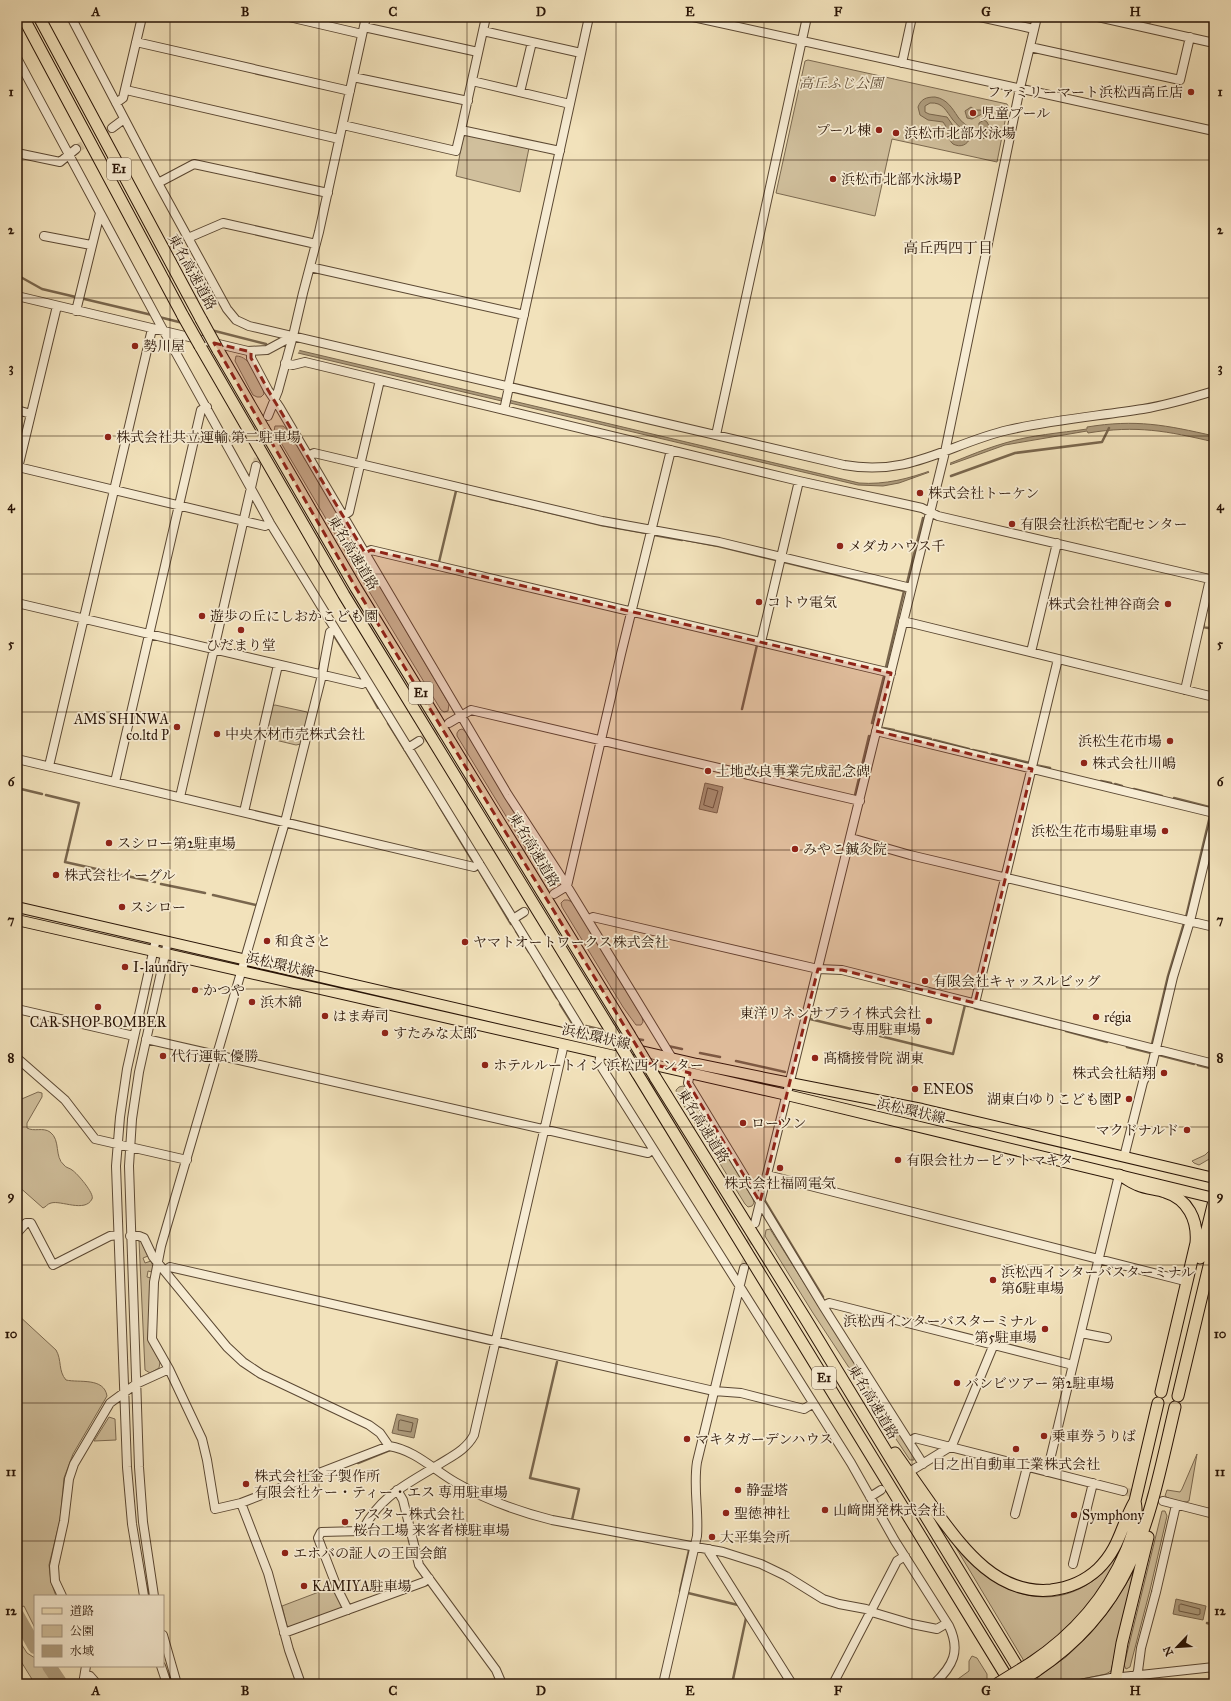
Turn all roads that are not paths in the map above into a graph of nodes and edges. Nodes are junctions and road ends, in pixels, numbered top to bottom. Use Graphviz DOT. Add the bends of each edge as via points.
graph roads {
  1 [pos="23,17"];
  2 [pos="39,17"];
  3 [pos="71,17"];
  4 [pos="142,17"];
  5 [pos="289,17"];
  6 [pos="366,17"];
  7 [pos="486,17"];
  8 [pos="589,17"];
  9 [pos="693,17"];
  10 [pos="807,17"];
  11 [pos="912,17"];
  12 [pos="980,17"];
  13 [pos="1037,17"];
  14 [pos="1098,17"];
  15 [pos="705,18"];
  16 [pos="1034,29"];
  17 [pos="363,30"];
  18 [pos="483,31"];
  19 [pos="1190,37"];
  20 [pos="802,41"];
  21 [pos="136,42"];
  22 [pos="532,42"];
  23 [pos="1214,44"];
  24 [pos="1030,47"];
  25 [pos="478,52"];
  26 [pos="581,53"];
  27 [pos="17,58"];
  28 [pos="902,62"];
  29 [pos="353,77"];
  30 [pos="472,81"];
  31 [pos="1020,88"];
  32 [pos="126,90"];
  33 [pos="350,91"];
  34 [pos="520,92"];
  35 [pos="468,100"];
  36 [pos="116,103"];
  37 [pos="570,104"];
  38 [pos="124,119"];
  39 [pos="342,125"];
  40 [pos="112,128"];
  41 [pos="461,130"];
  42 [pos="1214,130"];
  43 [pos="340,139"];
  44 [pos="76,149"];
  45 [pos="560,152"];
  46 [pos="17,153"];
  47 [pos="69,154"];
  48 [pos="158,183"];
  49 [pos="328,193"];
  50 [pos="100,213"];
  51 [pos="44,236"];
  52 [pos="188,238"];
  53 [pos="316,244"];
  54 [pos="91,245"];
  55 [pos="310,267"];
  56 [pos="17,296"];
  57 [pos="77,304"];
  58 [pos="58,306"];
  59 [pos="524,315"];
  60 [pos="152,329"];
  61 [pos="163,329"];
  62 [pos="289,341"];
  63 [pos="252,352"];
  64 [pos="287,359"];
  65 [pos="380,380"];
  66 [pos="508,390"];
  67 [pos="1214,392"];
  68 [pos="274,399"];
  69 [pos="207,407"];
  70 [pos="504,408"];
  71 [pos="17,410"];
  72 [pos="31,414"];
  73 [pos="268,416"];
  74 [pos="716,435"];
  75 [pos="671,450"];
  76 [pos="945,452"];
  77 [pos="308,456"];
  78 [pos="360,464"];
  79 [pos="256,466"];
  80 [pos="18,470"];
  81 [pos="798,481"];
  82 [pos="251,488"];
  83 [pos="114,490"];
  84 [pos="179,505"];
  85 [pos="930,512"];
  86 [pos="343,516"];
  87 [pos="244,521"];
  88 [pos="270,523"];
  89 [pos="651,530"];
  90 [pos="1056,543"];
  91 [pos="365,553"];
  92 [pos="781,557"];
  93 [pos="1212,579"];
  94 [pos="911,588"];
  95 [pos="17,603"];
  96 [pos="631,611"];
  97 [pos="85,619"];
  98 [pos="903,621"];
  99 [pos="335,629"];
  100 [pos="149,634"];
  101 [pos="761,642"];
  102 [pos="214,649"];
  103 [pos="1030,652"];
  104 [pos="1058,659"];
  105 [pos="278,664"];
  106 [pos="891,673"];
  107 [pos="322,675"];
  108 [pos="367,681"];
  109 [pos="1186,690"];
  110 [pos="1214,697"];
  111 [pos="461,716"];
  112 [pos="449,723"];
  113 [pos="876,731"];
  114 [pos="601,740"];
  115 [pos="419,742"];
  116 [pos="408,748"];
  117 [pos="17,759"];
  118 [pos="49,766"];
  119 [pos="1032,769"];
  120 [pos="115,782"];
  121 [pos="180,797"];
  122 [pos="860,801"];
  123 [pos="244,812"];
  124 [pos="1214,813"];
  125 [pos="285,822"];
  126 [pos="1214,822"];
  127 [pos="851,838"];
  128 [pos="479,864"];
  129 [pos="1005,878"];
  130 [pos="567,886"];
  131 [pos="554,894"];
  132 [pos="17,907"];
  133 [pos="524,912"];
  134 [pos="513,919"];
  135 [pos="17,920"];
  136 [pos="588,920"];
  137 [pos="1190,921"];
  138 [pos="1214,927"];
  139 [pos="156,939"];
  140 [pos="168,942"];
  141 [pos="154,951"];
  142 [pos="166,953"];
  143 [pos="246,959"];
  144 [pos="818,968"];
  145 [pos="242,971"];
  146 [pos="976,1003"];
  147 [pos="17,1009"];
  148 [pos="577,1035"];
  149 [pos="134,1036"];
  150 [pos="146,1039"];
  151 [pos="564,1044"];
  152 [pos="1156,1049"];
  153 [pos="601,1053"];
  154 [pos="217,1055"];
  155 [pos="17,1058"];
  156 [pos="672,1058"];
  157 [pos="1214,1064"];
  158 [pos="690,1073"];
  159 [pos="790,1083"];
  160 [pos="787,1095"];
  161 [pos="545,1129"];
  162 [pos="117,1144"];
  163 [pos="130,1147"];
  164 [pos="653,1149"];
  165 [pos="1124,1157"];
  166 [pos="187,1160"];
  167 [pos="767,1175"];
  168 [pos="1119,1175"];
  169 [pos="1214,1178"];
  170 [pos="1214,1198"];
  171 [pos="1214,1201"];
  172 [pos="760,1202"];
  173 [pos="755,1223"];
  174 [pos="17,1233"];
  175 [pos="118,1235"];
  176 [pos="130,1236"];
  177 [pos="1214,1245"];
  178 [pos="1214,1257"];
  179 [pos="1099,1259"];
  180 [pos="158,1262"];
  181 [pos="744,1268"];
  182 [pos="166,1270"];
  183 [pos="1208,1270"];
  184 [pos="1181,1280"];
  185 [pos="739,1288"];
  186 [pos="823,1306"];
  187 [pos="805,1318"];
  188 [pos="1081,1332"];
  189 [pos="1107,1338"];
  190 [pos="496,1341"];
  191 [pos="994,1344"];
  192 [pos="1172,1344"];
  193 [pos="1073,1365"];
  194 [pos="169,1369"];
  195 [pos="136,1384"];
  196 [pos="714,1391"];
  197 [pos="1161,1392"];
  198 [pos="124,1393"];
  199 [pos="1178,1396"];
  200 [pos="1158,1403"];
  201 [pos="812,1404"];
  202 [pos="1175,1407"];
  203 [pos="909,1442"];
  204 [pos="389,1446"];
  205 [pos="950,1447"];
  206 [pos="923,1464"];
  207 [pos="1027,1467"];
  208 [pos="433,1468"];
  209 [pos="914,1470"];
  210 [pos="1047,1472"];
  211 [pos="1093,1484"];
  212 [pos="397,1490"];
  213 [pos="881,1490"];
  214 [pos="1123,1491"];
  215 [pos="870,1497"];
  216 [pos="1135,1501"];
  217 [pos="241,1503"];
  218 [pos="1157,1503"];
  219 [pos="1176,1504"];
  220 [pos="1015,1514"];
  221 [pos="1214,1514"];
  222 [pos="695,1546"];
  223 [pos="709,1549"];
  224 [pos="905,1556"];
  225 [pos="1073,1564"];
  226 [pos="940,1569"];
  227 [pos="429,1578"];
  228 [pos="62,1595"];
  229 [pos="144,1595"];
  230 [pos="154,1595"];
  231 [pos="348,1610"];
  232 [pos="871,1611"];
  233 [pos="947,1623"];
  234 [pos="284,1633"];
  235 [pos="164,1638"];
  236 [pos="86,1667"];
  237 [pos="161,1667"];
  238 [pos="1033,1667"];
  239 [pos="1214,1668"];
  240 [pos="85,1675"];
  241 [pos="1136,1675"];
  242 [pos="1116,1679"];
  243 [pos="82,1684"];
  244 [pos="97,1684"];
  245 [pos="167,1684"];
  246 [pos="177,1684"];
  247 [pos="301,1684"];
  248 [pos="502,1684"];
  249 [pos="663,1684"];
  250 [pos="792,1684"];
  251 [pos="833,1684"];
  252 [pos="934,1684"];
  253 [pos="997,1684"];
  254 [pos="1002,1684"];
  255 [pos="1011,1684"];
  256 [pos="1015,1684"];
  257 [pos="1028,1684"];
  258 [pos="1080,1684"];
  259 [pos="1133,1684"];
  1 -- 226 [label="highway, 東名高速道路 / E1, bridge" via="183,316 344,595"];
  2 -- 187 [label="highway, 東名高速道路 / E1, bridge" via="201,320 356,588"];
  3 -- 36 [label="street"];
  4 -- 21 [label="street"];
  5 -- 17 [label="street"];
  6 -- 17 [label="street"];
  7 -- 18 [label="street"];
  8 -- 26 [label="street"];
  9 -- 15 [label="street"];
  10 -- 20 [label="street"];
  11 -- 28 [label="street"];
  12 -- 16 [label="street"];
  13 -- 16 [label="street"];
  14 -- 19 [label="street"];
  15 -- 20 [label="street"];
  16 -- 24 [label="street"];
  17 -- 25 [label="street"];
  17 -- 29 [label="street"];
  18 -- 22 [label="street"];
  18 -- 25 [label="street"];
  19 -- 23 [label="street"];
  19 -- 24 [label="street" via="1180,80"];
  20 -- 28 [label="street"];
  20 -- 74 [label="street"];
  21 -- 32 [label="street"];
  21 -- 33 [label="street"];
  22 -- 26 [label="street"];
  22 -- 34 [label="street"];
  24 -- 31 [label="street"];
  25 -- 30 [label="street"];
  26 -- 37 [label="street"];
  27 -- 47 [label="street"];
  28 -- 31 [label="street"];
  29 -- 33 [label="street"];
  29 -- 35 [label="street"];
  30 -- 34 [label="street"];
  30 -- 35 [label="street"];
  31 -- 42 [label="street"];
  31 -- 76 [label="street"];
  32 -- 36 [label="street" via="124,98"];
  32 -- 43 [label="street"];
  33 -- 39 [label="street"];
  34 -- 37 [label="street"];
  35 -- 41 [label="street"];
  36 -- 38 [label="street"];
  37 -- 45 [label="street"];
  38 -- 40 [label="street"];
  38 -- 48 [label="street"];
  39 -- 41 [label="street" via="456,151"];
  39 -- 43 [label="street"];
  41 -- 45 [label="street"];
  43 -- 49 [label="street"];
  44 -- 47 [label="street"];
  45 -- 59 [label="street"];
  46 -- 47 [label="street" via="60,162"];
  47 -- 50 [label="street"];
  48 -- 49 [label="street" via="194,164"];
  48 -- 52 [label="street"];
  49 -- 53 [label="street"];
  50 -- 54 [label="street"];
  50 -- 61 [label="street"];
  51 -- 54 [label="street"];
  52 -- 53 [label="street" via="223,223"];
  52 -- 62 [label="street" via="231,315 242,324"];
  53 -- 55 [label="street"];
  54 -- 57 [label="street"];
  55 -- 59 [label="street"];
  55 -- 62 [label="street"];
  56 -- 58 [label="street"];
  57 -- 58 [label="street"];
  57 -- 60 [label="street"];
  58 -- 72 [label="street"];
  59 -- 66 [label="street"];
  60 -- 61 [label="street"];
  60 -- 83 [label="street"];
  61 -- 63 [label="street"];
  61 -- 69 [label="street"];
  62 -- 63 [label="street" via="267,350"];
  62 -- 64 [label="street"];
  62 -- 66 [label="street"];
  63 -- 68 [label="street" via="251,358"];
  64 -- 65 [label="street" via="293,365 305,362"];
  64 -- 68 [label="street"];
  65 -- 70 [label="street"];
  65 -- 78 [label="street"];
  66 -- 70 [label="street"];
  66 -- 74 [label="street"];
  67 -- 76 [label="street" via="1145,408 1010,430"];
  68 -- 73 [label="street"];
  68 -- 77 [label="street"];
  69 -- 82 [label="street"];
  69 -- 84 [label="street" via="202,410"];
  70 -- 75 [label="street"];
  71 -- 72 [label="street"];
  72 -- 80 [label="street"];
  74 -- 76 [label="street" via="844,466 865,468 902,466"];
  75 -- 81 [label="street"];
  75 -- 89 [label="street"];
  76 -- 85 [label="street"];
  77 -- 78 [label="street" via="314,453"];
  77 -- 86 [label="street"];
  78 -- 86 [label="street" via="349,512"];
  78 -- 89 [label="street"];
  79 -- 82 [label="street"];
  80 -- 83 [label="street"];
  81 -- 85 [label="street" via="922,508"];
  81 -- 92 [label="street"];
  82 -- 87 [label="street"];
  82 -- 88 [label="street"];
  83 -- 84 [label="street"];
  83 -- 97 [label="street"];
  84 -- 87 [label="street"];
  84 -- 100 [label="street"];
  85 -- 90 [label="street"];
  85 -- 94 [label="street"];
  86 -- 91 [label="street"];
  87 -- 88 [label="street" via="265,526"];
  87 -- 102 [label="street"];
  88 -- 99 [label="street"];
  89 -- 92 [label="street" via="719,542"];
  89 -- 96 [label="street"];
  90 -- 93 [label="street"];
  90 -- 103 [label="street"];
  91 -- 96 [label="street" via="371,550"];
  91 -- 111 [label="street"];
  92 -- 94 [label="street"];
  92 -- 101 [label="street"];
  93 -- 109 [label="street"];
  94 -- 98 [label="street"];
  95 -- 97 [label="street"];
  96 -- 101 [label="street"];
  96 -- 114 [label="street"];
  97 -- 100 [label="street"];
  97 -- 118 [label="street"];
  98 -- 103 [label="street"];
  98 -- 106 [label="street"];
  99 -- 107 [label="street" via="330,632"];
  99 -- 108 [label="street"];
  100 -- 102 [label="street"];
  100 -- 120 [label="street"];
  101 -- 106 [label="street"];
  102 -- 105 [label="street"];
  102 -- 121 [label="street"];
  103 -- 104 [label="street"];
  104 -- 109 [label="street"];
  104 -- 119 [label="street"];
  105 -- 107 [label="street"];
  105 -- 123 [label="street"];
  106 -- 113 [label="street"];
  107 -- 108 [label="street" via="362,684"];
  107 -- 125 [label="street"];
  108 -- 116 [label="street"];
  109 -- 110 [label="street"];
  111 -- 112 [label="street"];
  111 -- 114 [label="street" via="471,710"];
  111 -- 130 [label="street"];
  113 -- 119 [label="street"];
  113 -- 122 [label="street"];
  114 -- 122 [label="street"];
  114 -- 130 [label="street"];
  115 -- 116 [label="street"];
  116 -- 128 [label="street"];
  117 -- 118 [label="street"];
  118 -- 120 [label="street"];
  119 -- 124 [label="street"];
  119 -- 129 [label="street"];
  120 -- 121 [label="street"];
  121 -- 123 [label="street"];
  122 -- 127 [label="street"];
  123 -- 125 [label="street"];
  125 -- 128 [label="street" via="474,867"];
  125 -- 143 [label="street"];
  126 -- 137 [label="street"];
  127 -- 129 [label="street"];
  127 -- 144 [label="street"];
  128 -- 134 [label="street"];
  129 -- 137 [label="street"];
  129 -- 146 [label="street"];
  130 -- 131 [label="street"];
  130 -- 136 [label="street"];
  132 -- 139 [label="main road, 浜松環状線"];
  133 -- 134 [label="street"];
  134 -- 148 [label="street" via="579,1026"];
  135 -- 141 [label="main road, 浜松環状線"];
  136 -- 144 [label="street" via="592,917"];
  136 -- 156 [label="street"];
  137 -- 138 [label="street"];
  137 -- 152 [label="street" via="1173,977"];
  139 -- 140 [label="main road, 浜松環状線"];
  139 -- 141 [label="street"];
  140 -- 142 [label="street"];
  140 -- 143 [label="main road, 浜松環状線"];
  141 -- 142 [label="main road, 浜松環状線"];
  141 -- 149 [label="street"];
  142 -- 145 [label="main road, 浜松環状線"];
  142 -- 150 [label="street"];
  143 -- 145 [label="street"];
  143 -- 148 [label="main road, 浜松環状線"];
  144 -- 146 [label="street" via="842,970"];
  144 -- 159 [label="street"];
  145 -- 151 [label="main road, 浜松環状線"];
  145 -- 154 [label="street"];
  146 -- 152 [label="street"];
  147 -- 149 [label="street"];
  148 -- 156 [label="main road, 浜松環状線"];
  149 -- 162 [label="street" via="123,1093"];
  150 -- 154 [label="street"];
  150 -- 163 [label="street" via="135,1095"];
  151 -- 153 [label="main road, 浜松環状線"];
  151 -- 161 [label="street"];
  152 -- 157 [label="street"];
  152 -- 165 [label="street" via="1152,1065 1143,1082"];
  153 -- 158 [label="main road, 浜松環状線"];
  153 -- 164 [label="street" via="599,1063"];
  154 -- 161 [label="street"];
  154 -- 166 [label="street"];
  155 -- 162 [label="street" via="65,1100 92,1137"];
  156 -- 159 [label="main road, 浜松環状線"];
  158 -- 160 [label="main road, 浜松環状線"];
  158 -- 172 [label="street" via="688,1083"];
  159 -- 160 [label="street"];
  159 -- 165 [label="main road, 浜松環状線" via="922,1108"];
  160 -- 167 [label="street"];
  160 -- 168 [label="main road, 浜松環状線"];
  161 -- 164 [label="street" via="648,1153"];
  161 -- 190 [label="street"];
  162 -- 163 [label="street"];
  162 -- 175 [label="street"];
  163 -- 166 [label="street"];
  163 -- 176 [label="street"];
  164 -- 185 [label="street"];
  165 -- 169 [label="main road, 浜松環状線"];
  166 -- 180 [label="street"];
  167 -- 172 [label="street"];
  167 -- 179 [label="street"];
  168 -- 170 [label="main road, 浜松環状線"];
  168 -- 179 [label="street"];
  168 -- 192 [label="highway" via="1139,1186 1177,1198 1188,1208 1195,1221 1196,1243"];
  171 -- 192 [label="highway" via="1186,1317"];
  172 -- 173 [label="street"];
  172 -- 186 [label="street"];
  174 -- 175 [label="street" via="26,1223 31,1223 53,1265 110,1236"];
  175 -- 198 [label="street"];
  176 -- 180 [label="street" via="144,1238"];
  176 -- 195 [label="street"];
  177 -- 183 [label="highway"];
  178 -- 183 [label="highway"];
  179 -- 184 [label="street"];
  179 -- 188 [label="street"];
  180 -- 182 [label="street"];
  180 -- 194 [label="street" via="153,1294 152,1339"];
  181 -- 185 [label="street"];
  182 -- 190 [label="street" via="170,1267"];
  182 -- 204 [label="street" via="227,1347 243,1362 261,1374 369,1425"];
  183 -- 199 [label="highway"];
  185 -- 196 [label="street"];
  185 -- 201 [label="street"];
  186 -- 191 [label="street" via="829,1303"];
  186 -- 203 [label="street"];
  187 -- 216 [label="highway" via="940,1517 967,1551 998,1578 1032,1590 1056,1590 1078,1582 1097,1570 1114,1549 1128,1512"];
  187 -- 257 [label="highway, 東名高速道路 / E1"];
  188 -- 189 [label="street"];
  188 -- 193 [label="street"];
  190 -- 196 [label="street"];
  190 -- 208 [label="street" via="474,1436 466,1447"];
  191 -- 193 [label="street"];
  191 -- 205 [label="street" via="954,1443"];
  192 -- 197 [label="highway"];
  193 -- 210 [label="street"];
  194 -- 195 [label="street"];
  194 -- 217 [label="street" via="202,1439 215,1509"];
  195 -- 198 [label="street"];
  195 -- 230 [label="street" via="143,1522"];
  196 -- 201 [label="street" via="741,1393 804,1409"];
  196 -- 222 [label="street" via="695,1473 698,1517"];
  198 -- 228 [label="street" via="109,1405 77,1456 71,1471 54,1566 55,1581"];
  198 -- 229 [label="street" via="129,1496 135,1552"];
  200 -- 216 [label="highway"];
  201 -- 215 [label="street"];
  202 -- 218 [label="highway"];
  203 -- 205 [label="street" via="915,1438"];
  203 -- 206 [label="street"];
  204 -- 208 [label="street" via="405,1450"];
  204 -- 217 [label="street"];
  205 -- 206 [label="street"];
  205 -- 207 [label="street"];
  206 -- 209 [label="street"];
  207 -- 210 [label="street"];
  207 -- 220 [label="street"];
  208 -- 212 [label="street"];
  208 -- 222 [label="street" via="456,1483 525,1512 552,1520"];
  210 -- 211 [label="street"];
  211 -- 214 [label="street"];
  211 -- 225 [label="street"];
  212 -- 227 [label="street" via="403,1500 419,1565"];
  212 -- 231 [label="street" via="380,1504 362,1531 322,1532 318,1538"];
  213 -- 215 [label="street"];
  215 -- 224 [label="street"];
  216 -- 238 [label="highway" via="1138,1514 1134,1529 1123,1559 1108,1586 1090,1612"];
  217 -- 234 [label="street" via="268,1573"];
  218 -- 219 [label="street"];
  218 -- 238 [label="highway" via="1131,1563 1107,1605 1074,1642"];
  218 -- 242 [label="highway" via="1122,1643"];
  219 -- 221 [label="street"];
  219 -- 241 [label="street"];
  222 -- 223 [label="street"];
  222 -- 249 [label="street"];
  223 -- 232 [label="street" via="761,1564 823,1599"];
  223 -- 250 [label="street"];
  224 -- 232 [label="street" via="897,1561"];
  224 -- 233 [label="street"];
  226 -- 254 [label="highway" via="964,1620"];
  226 -- 255 [label="highway, 東名高速道路 / E1"];
  227 -- 231 [label="street"];
  227 -- 248 [label="street" via="496,1670"];
  231 -- 234 [label="street"];
  232 -- 233 [label="street" via="937,1629"];
  232 -- 251 [label="street"];
  233 -- 252 [label="street" via="953,1636 954,1656 951,1666"];
  234 -- 247 [label="street"];
  235 -- 246 [label="street"];
  236 -- 240 [label="street"];
  237 -- 245 [label="street"];
  238 -- 253 [label="highway, bridge"];
  238 -- 256 [label="highway, bridge"];
  239 -- 241 [label="street"];
  240 -- 243 [label="street"];
  240 -- 244 [label="street" via="90,1676"];
  241 -- 242 [label="street"];
  241 -- 259 [label="street"];
  242 -- 258 [label="street"];
}
